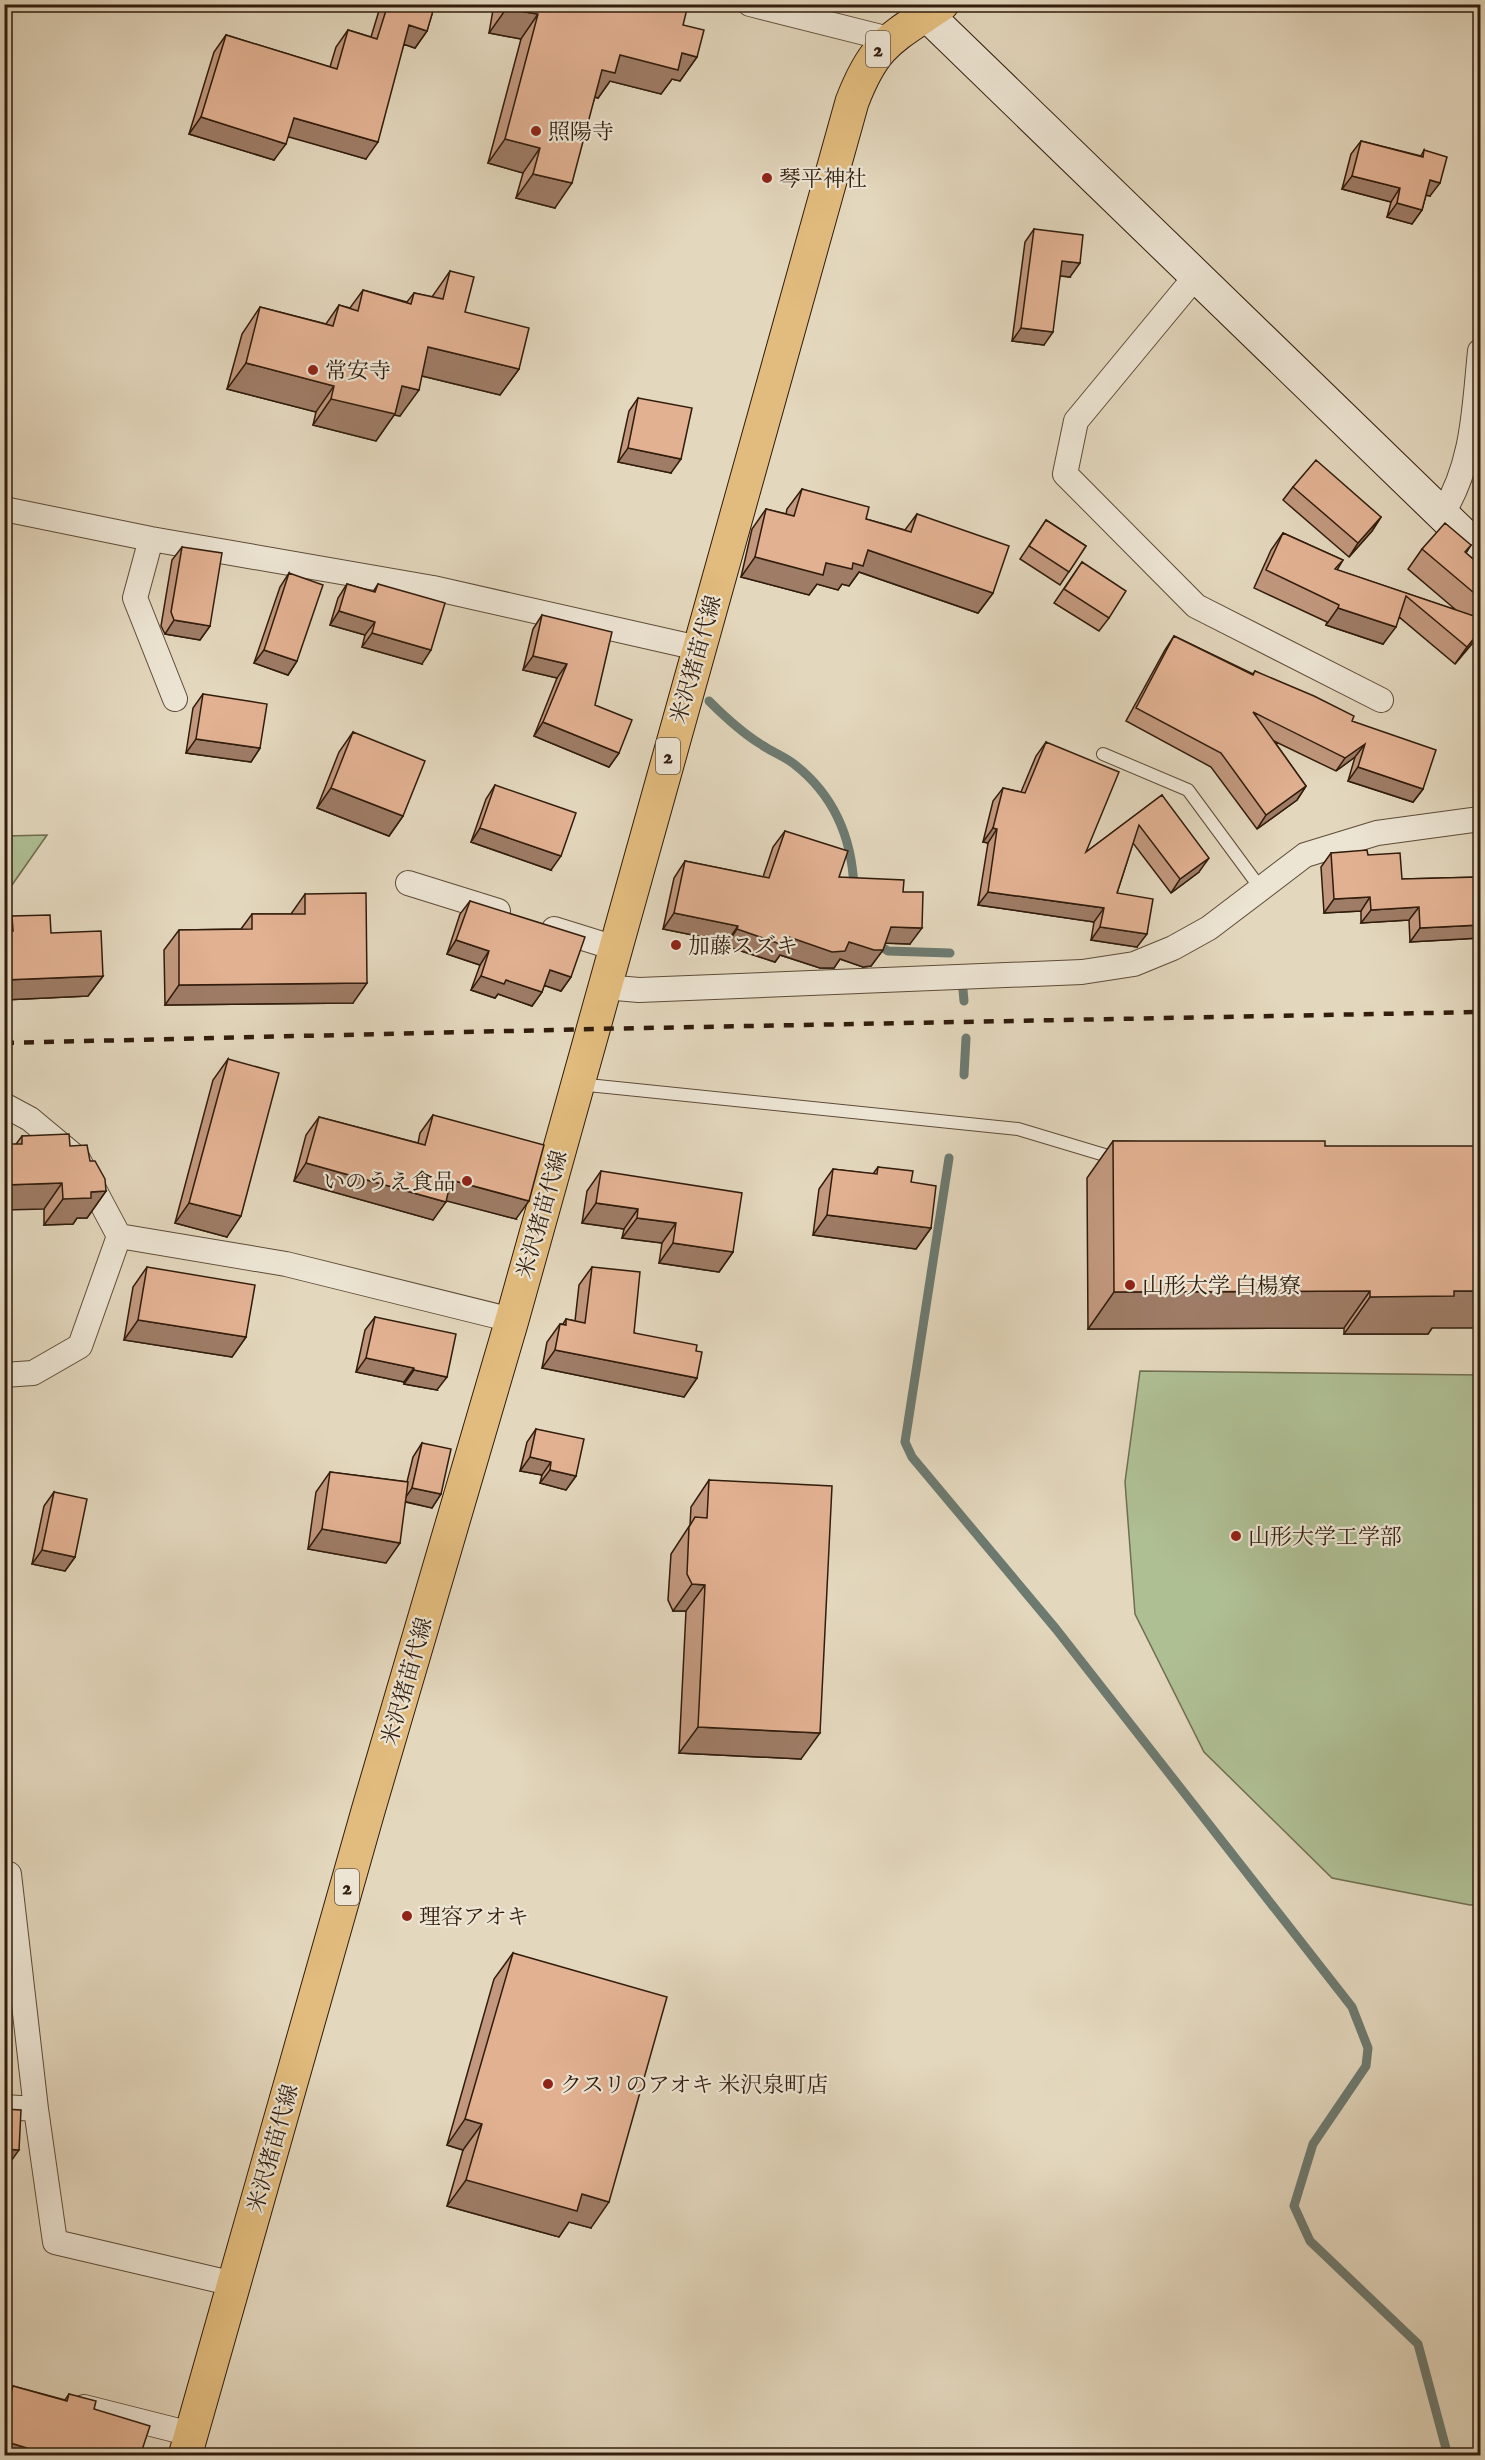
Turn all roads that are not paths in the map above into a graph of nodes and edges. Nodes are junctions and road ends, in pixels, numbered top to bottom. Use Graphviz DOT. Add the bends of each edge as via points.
graph roads {
  1 [pos="750,4"];
  2 [pos="934,10"];
  3 [pos="889,39"];
  4 [pos="1196,276"];
  5 [pos="1480,351"];
  6 [pos="4,508"];
  7 [pos="1443,513"];
  8 [pos="151,538"];
  9 [pos="1480,551"];
  10 [pos="698,648"];
  11 [pos="175,699"];
  12 [pos="1382,700"];
  13 [pos="1103,754"];
  14 [pos="1480,819"];
  15 [pos="408,883"];
  16 [pos="1261,889"];
  17 [pos="615,948"];
  18 [pos="604,987"];
  19 [pos="577,1084"];
  20 [pos="4,1105"];
  21 [pos="1128,1161"];
  22 [pos="119,1236"];
  23 [pos="512,1320"];
  24 [pos="4,1375"];
  25 [pos="4,1873"];
  26 [pos="4,2107"];
  27 [pos="36,2109"];
  28 [pos="234,2284"];
  29 [pos="59,2401"];
  30 [pos="188,2445"];
  1 -- 3 [label="street"];
  2 -- 3 [label="main road, 米沢猪苗代線 / 2"];
  2 -- 4 [label="street"];
  3 -- 10 [label="main road, 米沢猪苗代線 / 2" via="863,72 852,102"];
  4 -- 7 [label="street"];
  4 -- 12 [label="street" via="1076,421 1065,474 1196,606"];
  5 -- 7 [label="street" via="1468,457"];
  6 -- 8 [label="street"];
  7 -- 9 [label="street"];
  8 -- 10 [label="street" via="433,588"];
  8 -- 11 [label="street" via="135,598"];
  10 -- 17 [label="main road, 米沢猪苗代線 / 2"];
  13 -- 16 [label="lane" via="1188,790"];
  14 -- 16 [label="street" via="1377,833 1341,843 1305,855"];
  15 -- 17 [label="street"];
  16 -- 18 [label="street" via="1209,928 1173,948 1134,964 1082,972 639,990"];
  17 -- 18 [label="main road, 米沢猪苗代線 / 2"];
  18 -- 19 [label="main road, 米沢猪苗代線 / 2"];
  19 -- 21 [label="lane" via="1018,1129"];
  19 -- 23 [label="main road, 米沢猪苗代線 / 2"];
  20 -- 22 [label="street" via="30,1119 78,1159"];
  22 -- 23 [label="street" via="286,1264"];
  22 -- 24 [label="street" via="80,1346 33,1373"];
  23 -- 28 [label="main road, 米沢猪苗代線 / 2"];
  25 -- 27 [label="street" via="9,1874"];
  26 -- 27 [label="street"];
  27 -- 28 [label="street" via="55,2242"];
  28 -- 30 [label="main road, 米沢猪苗代線 / 2"];
  29 -- 30 [label="street"];
}
